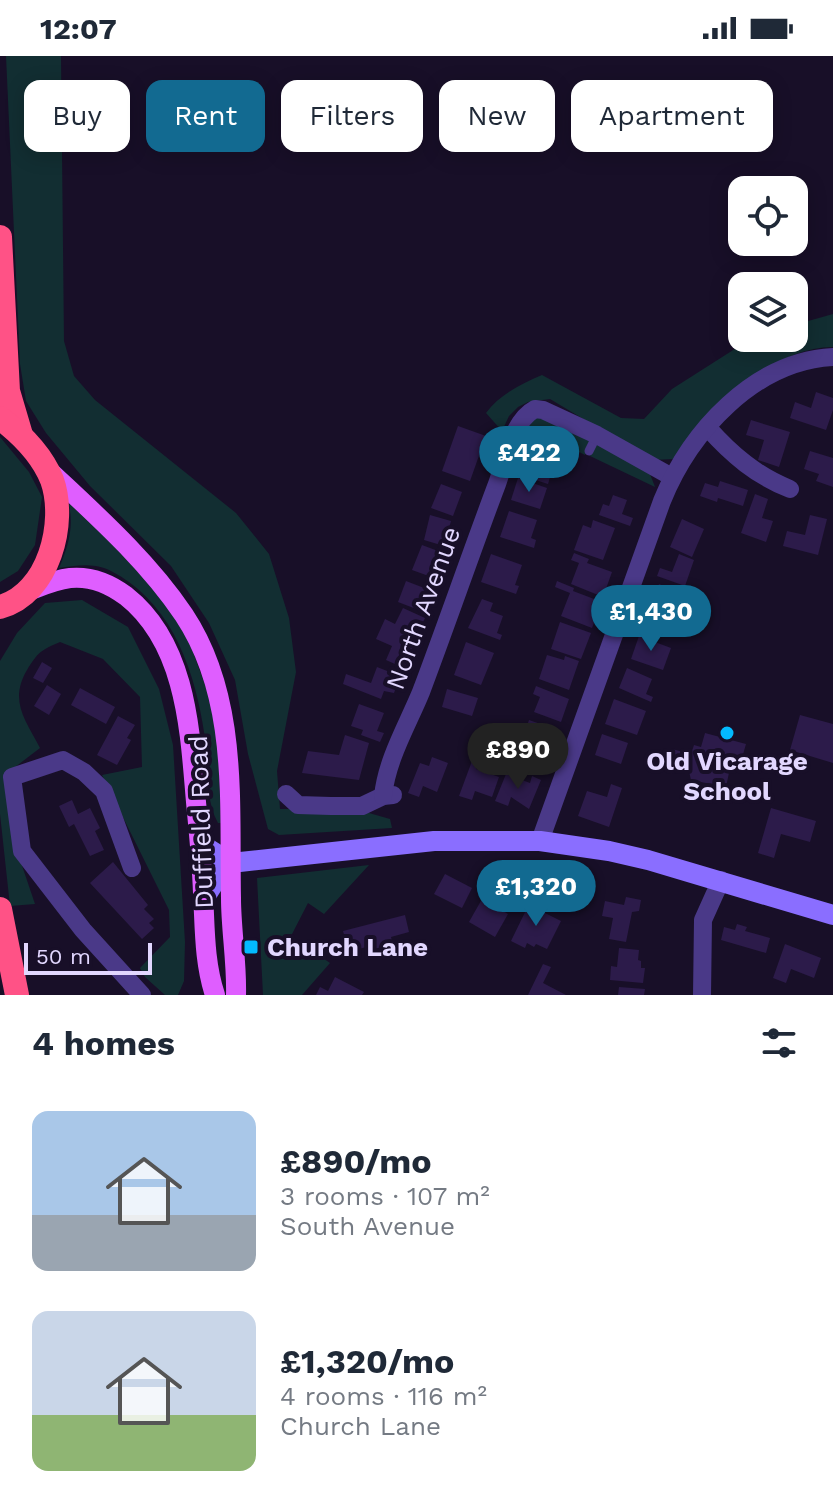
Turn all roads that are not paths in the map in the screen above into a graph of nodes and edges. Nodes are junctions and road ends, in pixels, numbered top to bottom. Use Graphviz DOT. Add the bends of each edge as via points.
graph roads {
  1 [pos="0,237"];
  2 [pos="833,357"];
  3 [pos="0,418"];
  4 [pos="708,428"];
  5 [pos="21,435"];
  6 [pos="47,469"];
  7 [pos="672,477"];
  8 [pos="790,489"];
  9 [pos="7,605"];
  10 [pos="286,794"];
  11 [pos="540,841"];
  12 [pos="201,844"];
  13 [pos="231,863"];
  14 [pos="132,868"];
  15 [pos="721,880"];
  16 [pos="204,899"];
  17 [pos="0,909"];
  18 [pos="833,915"];
  19 [pos="17,995"];
  20 [pos="142,995"];
  21 [pos="215,995"];
  22 [pos="236,995"];
  23 [pos="702,995"];
  1 -- 5 [label="highway" via="8,391"];
  2 -- 4 [label="street" via="798,363 757,380"];
  3 -- 5 [label="highway"];
  4 -- 7 [label="street"];
  4 -- 8 [label="street" via="743,463"];
  5 -- 6 [label="highway"];
  6 -- 9 [label="highway" via="57,507 53,542 44,567"];
  6 -- 13 [label="main road, Duffield Road" via="162,585 202,649 225,734"];
  7 -- 10 [label="street, North Avenue" via="593,443 543,410 535,409 524,418 384,782 388,796 347,806 298,805"];
  7 -- 11 [label="street"];
  9 -- 12 [label="main road, Duffield Road" via="69,578 94,579 122,593 147,616 171,659 188,717"];
  11 -- 13 [label="street" via="434,841"];
  11 -- 15 [label="street" via="609,851"];
  12 -- 13 [label="street"];
  12 -- 16 [label="main road, Duffield Road"];
  13 -- 16 [label="street"];
  13 -- 22 [label="main road, Duffield Road"];
  14 -- 20 [label="street" via="104,791 84,772 63,760 12,777 22,851"];
  15 -- 18 [label="street"];
  15 -- 23 [label="street" via="703,920"];
  16 -- 21 [label="main road, Duffield Road" via="207,963"];
  17 -- 19 [label="highway"];
}
